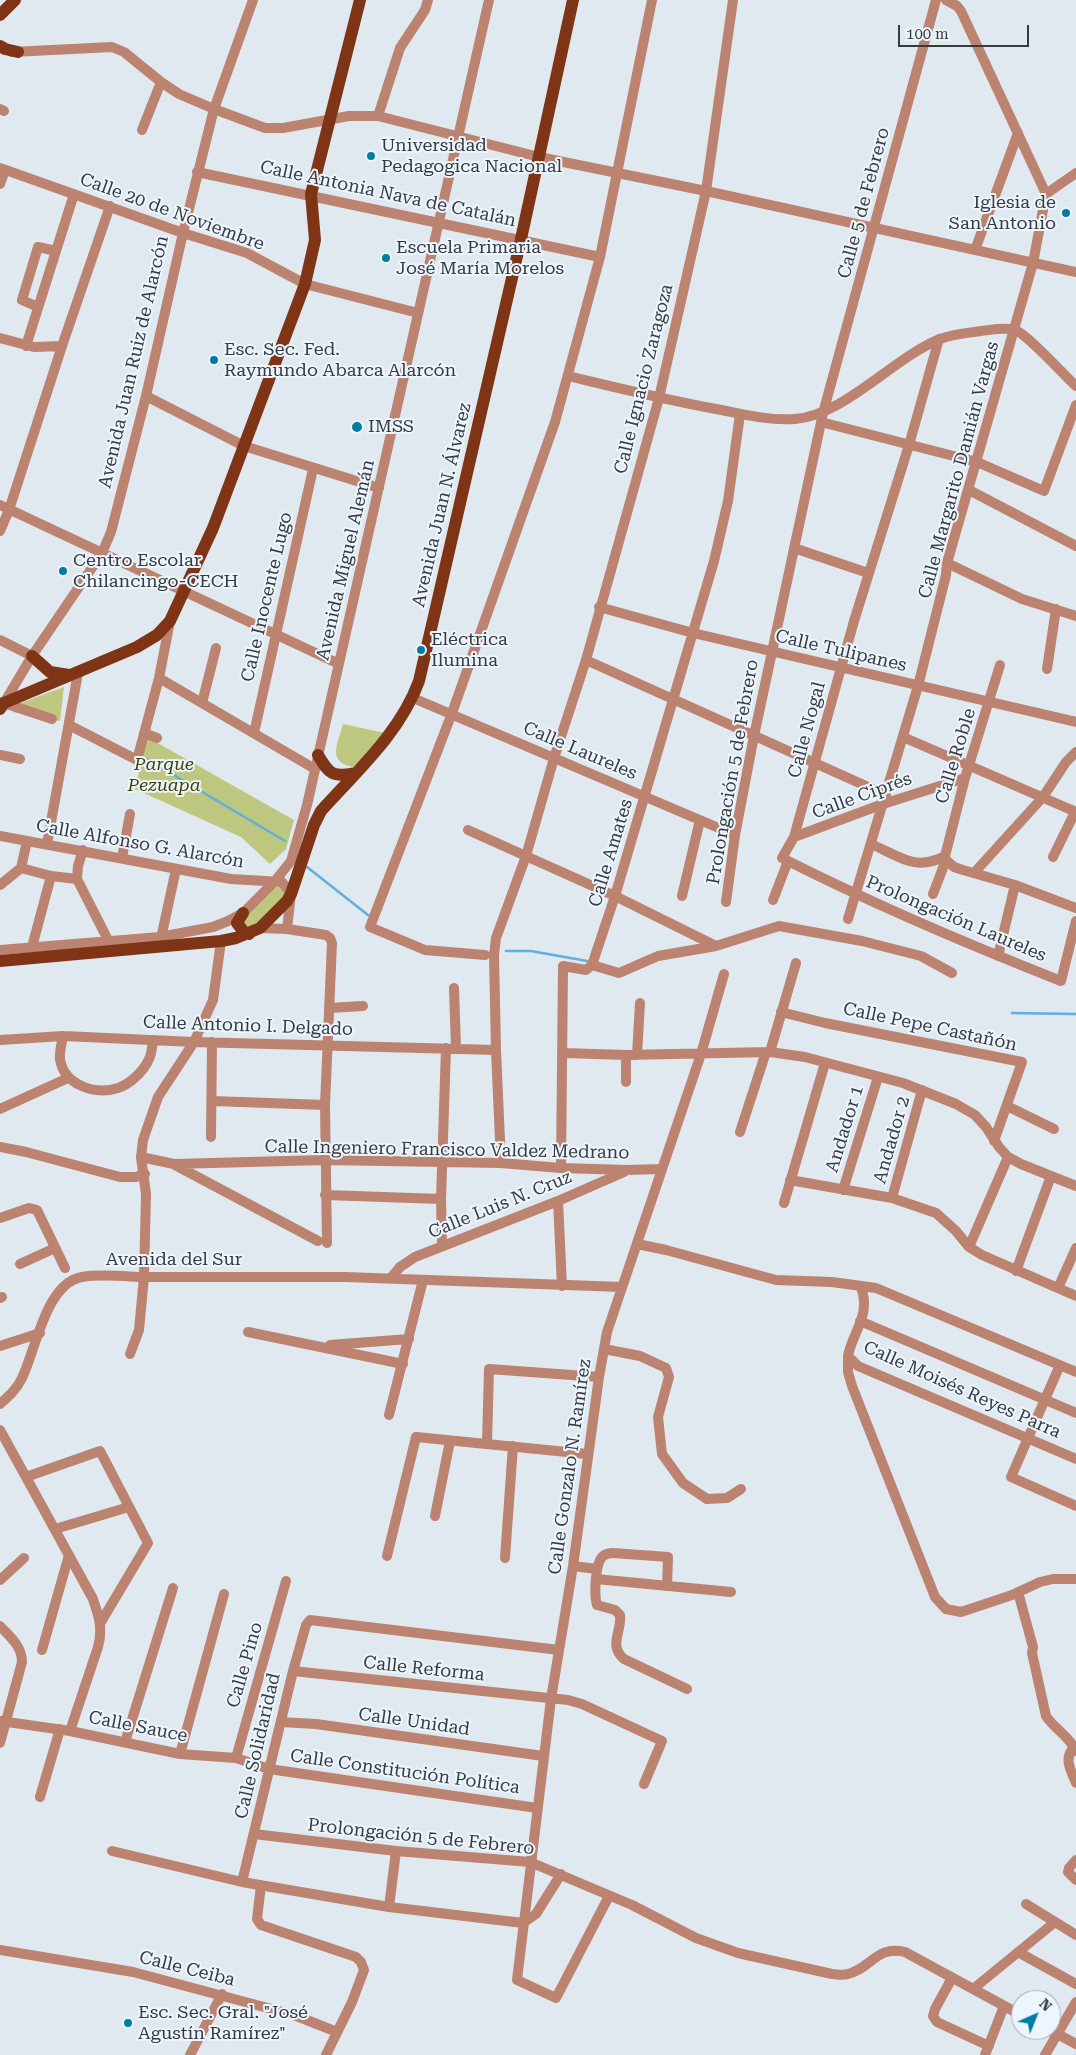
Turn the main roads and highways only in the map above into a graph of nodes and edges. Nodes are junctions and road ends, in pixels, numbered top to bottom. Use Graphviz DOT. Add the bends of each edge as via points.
graph roads {
  1 [pos="15,0"];
  2 [pos="360,0"];
  3 [pos="573,0"];
  4 [pos="0,15"];
  5 [pos="0,46"];
  6 [pos="18,52"];
  7 [pos="32,656"];
  8 [pos="75,674"];
  9 [pos="1,705"];
  10 [pos="318,756"];
  11 [pos="355,773"];
  12 [pos="243,913"];
  13 [pos="254,931"];
  14 [pos="0,961"];
  1 -- 4 [label="main road"];
  2 -- 8 [label="main road" via="311,194 315,240 305,284 212,528 170,621 157,635 137,648"];
  3 -- 11 [label="main road, Avenida Juan N. Álvarez" via="419,681 413,698 390,734"];
  5 -- 6 [label="main road"];
  7 -- 8 [label="main road" via="50,672"];
  8 -- 9 [label="main road"];
  10 -- 11 [label="main road" via="334,775"];
  11 -- 13 [label="main road, Avenida Juan N. Álvarez" via="321,811 291,894"];
  12 -- 13 [label="main road" via="237,923 240,929"];
  13 -- 14 [label="main road" via="221,941 160,942"];
}
